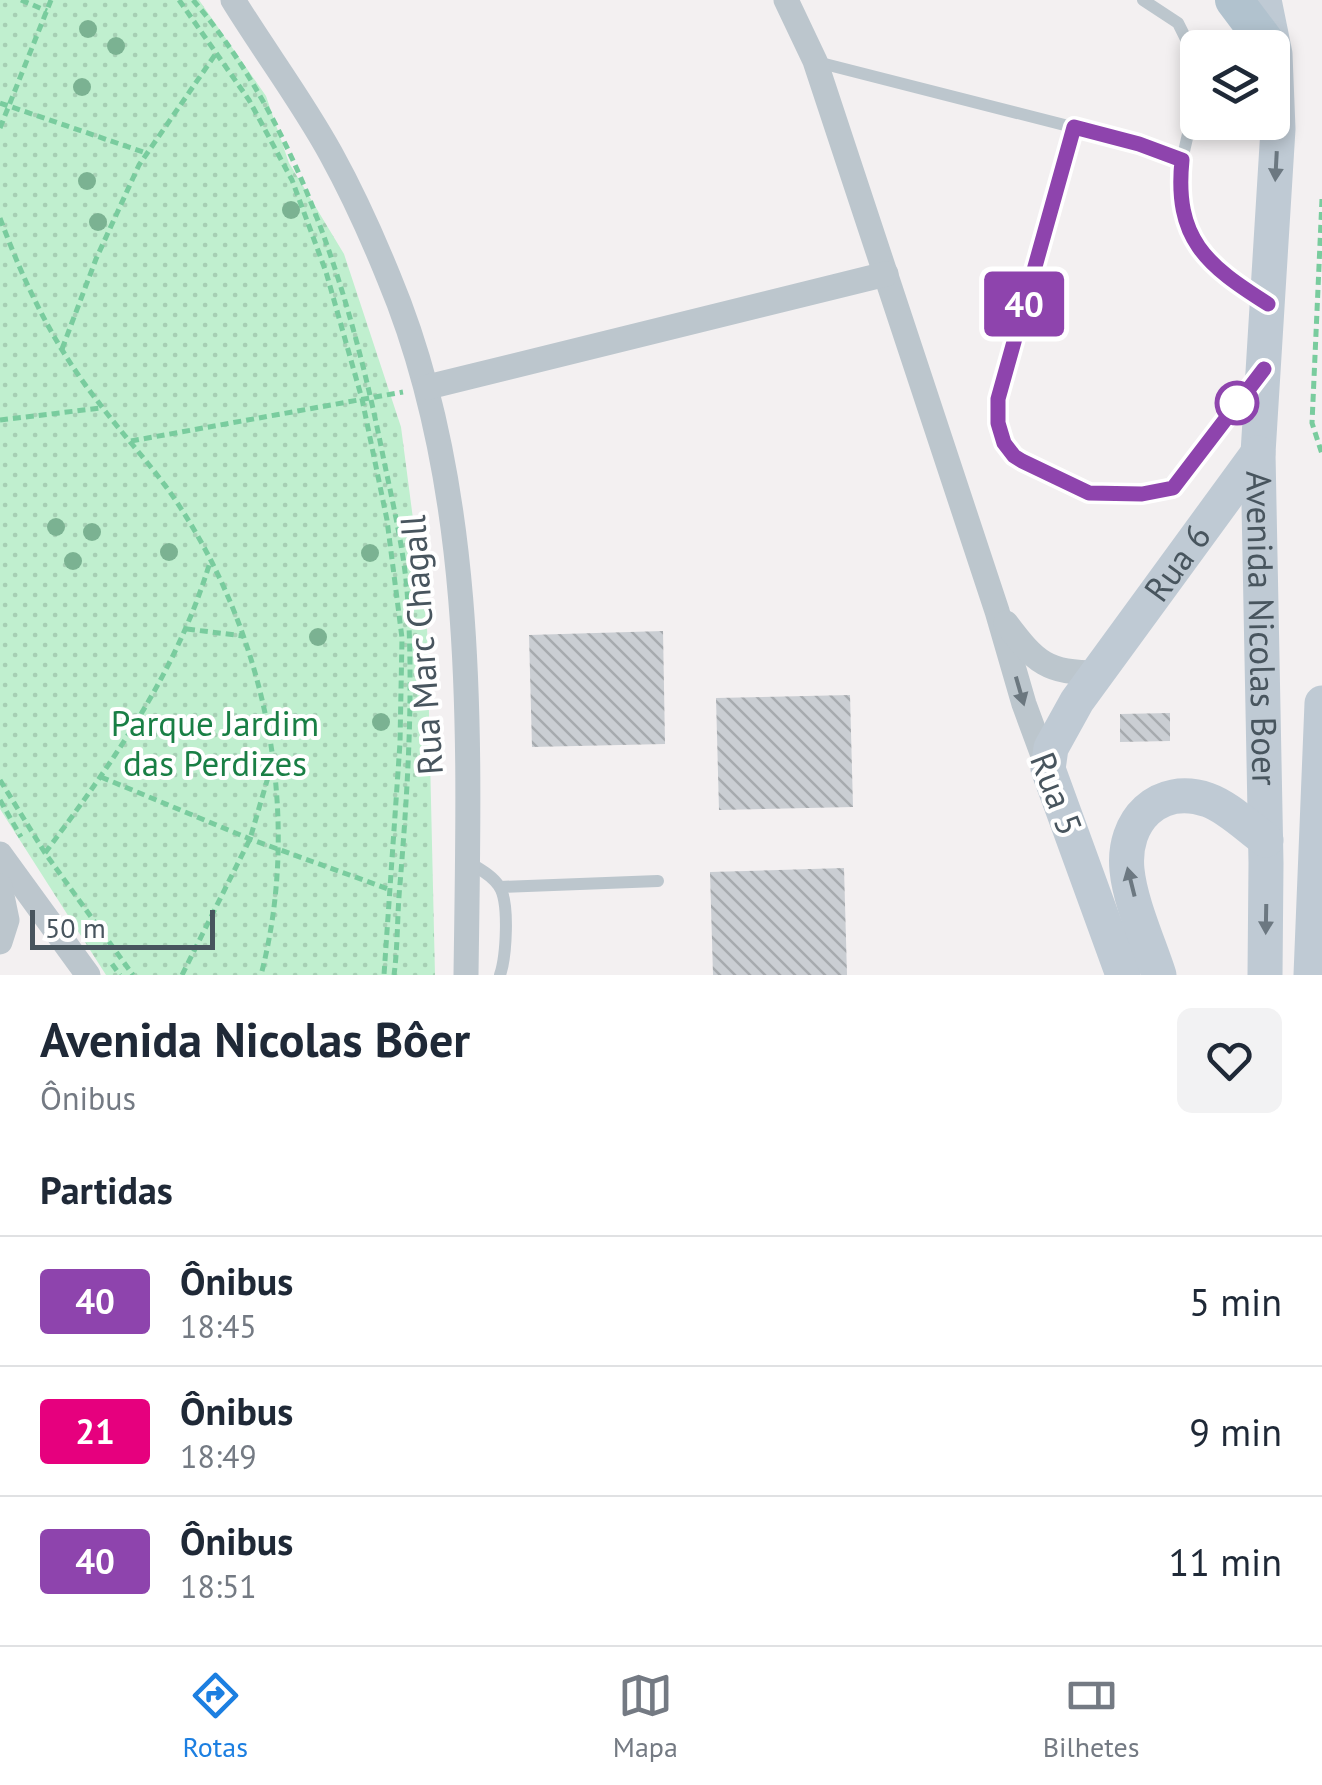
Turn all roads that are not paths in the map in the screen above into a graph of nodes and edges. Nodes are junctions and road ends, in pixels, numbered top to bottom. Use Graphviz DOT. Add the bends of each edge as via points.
graph roads {
  1 [pos="233,0"];
  2 [pos="786,0"];
  3 [pos="1143,0"];
  4 [pos="1234,0"];
  5 [pos="1264,0"];
  6 [pos="1182,30"];
  7 [pos="1257,30"];
  8 [pos="1269,30"];
  9 [pos="814,61"];
  10 [pos="1074,127"];
  11 [pos="1187,140"];
  12 [pos="1277,140"];
  13 [pos="1182,160"];
  14 [pos="886,274"];
  15 [pos="1268,304"];
  16 [pos="1264,369"];
  17 [pos="428,388"];
  18 [pos="1258,453"];
  19 [pos="997,611"];
  20 [pos="1098,673"];
  21 [pos="1322,703"];
  22 [pos="1048,769"];
  23 [pos="1266,852"];
  24 [pos="0,854"];
  25 [pos="467,861"];
  26 [pos="658,881"];
  27 [pos="0,886"];
  28 [pos="500,887"];
  29 [pos="0,942"];
  30 [pos="88,975"];
  31 [pos="466,975"];
  32 [pos="500,975"];
  33 [pos="1123,975"];
  34 [pos="1159,975"];
  35 [pos="1265,975"];
  36 [pos="1311,975"];
  1 -- 17 [label="street, Rua Marc Chagall" via="352,194"];
  2 -- 9 [label="street, Rua 5"];
  3 -- 6 [label="lane"];
  4 -- 7 [label="main road"];
  5 -- 8 [label="main road, Avenida Nicolas Boer"];
  9 -- 10 [label="lane"];
  9 -- 14 [label="street, Rua 5"];
  10 -- 13 [label="lane"];
  10 -- 16 [label="lane" via="998,399 998,423 1014,456 1089,493 1173,488"];
  11 -- 13 [label="lane"];
  12 -- 15 [label="main road, Avenida Nicolas Boer, one-way"];
  13 -- 15 [label="lane" via="1182,208 1196,246 1220,274"];
  14 -- 17 [label="street"];
  14 -- 19 [label="street, Rua 5"];
  15 -- 16 [label="main road, Avenida Nicolas Boer"];
  16 -- 18 [label="main road, Avenida Nicolas Boer"];
  17 -- 25 [label="street, Rua Marc Chagall" via="459,570"];
  18 -- 20 [label="main road, Rua 6"];
  18 -- 23 [label="main road, Avenida Nicolas Boer"];
  19 -- 20 [label="street" via="1041,663 1067,673"];
  19 -- 22 [label="street, Rua 5, one-way"];
  20 -- 22 [label="main road, Rua 6" via="1063,723"];
  21 -- 36 [label="main road"];
  22 -- 33 [label="main road, Rua 5"];
  34 -- 23 [label="main road, Avenida Nicolas Boer, one-way" via="1127,872 1127,842 1136,819 1179,794 1211,800"];
  23 -- 35 [label="main road, one-way"];
  24 -- 30 [label="street"];
  25 -- 28 [label="lane"];
  25 -- 31 [label="street, Rua Marc Chagall"];
  26 -- 28 [label="lane"];
  27 -- 29 [label="street" via="7,920"];
  28 -- 32 [label="lane"];
}
